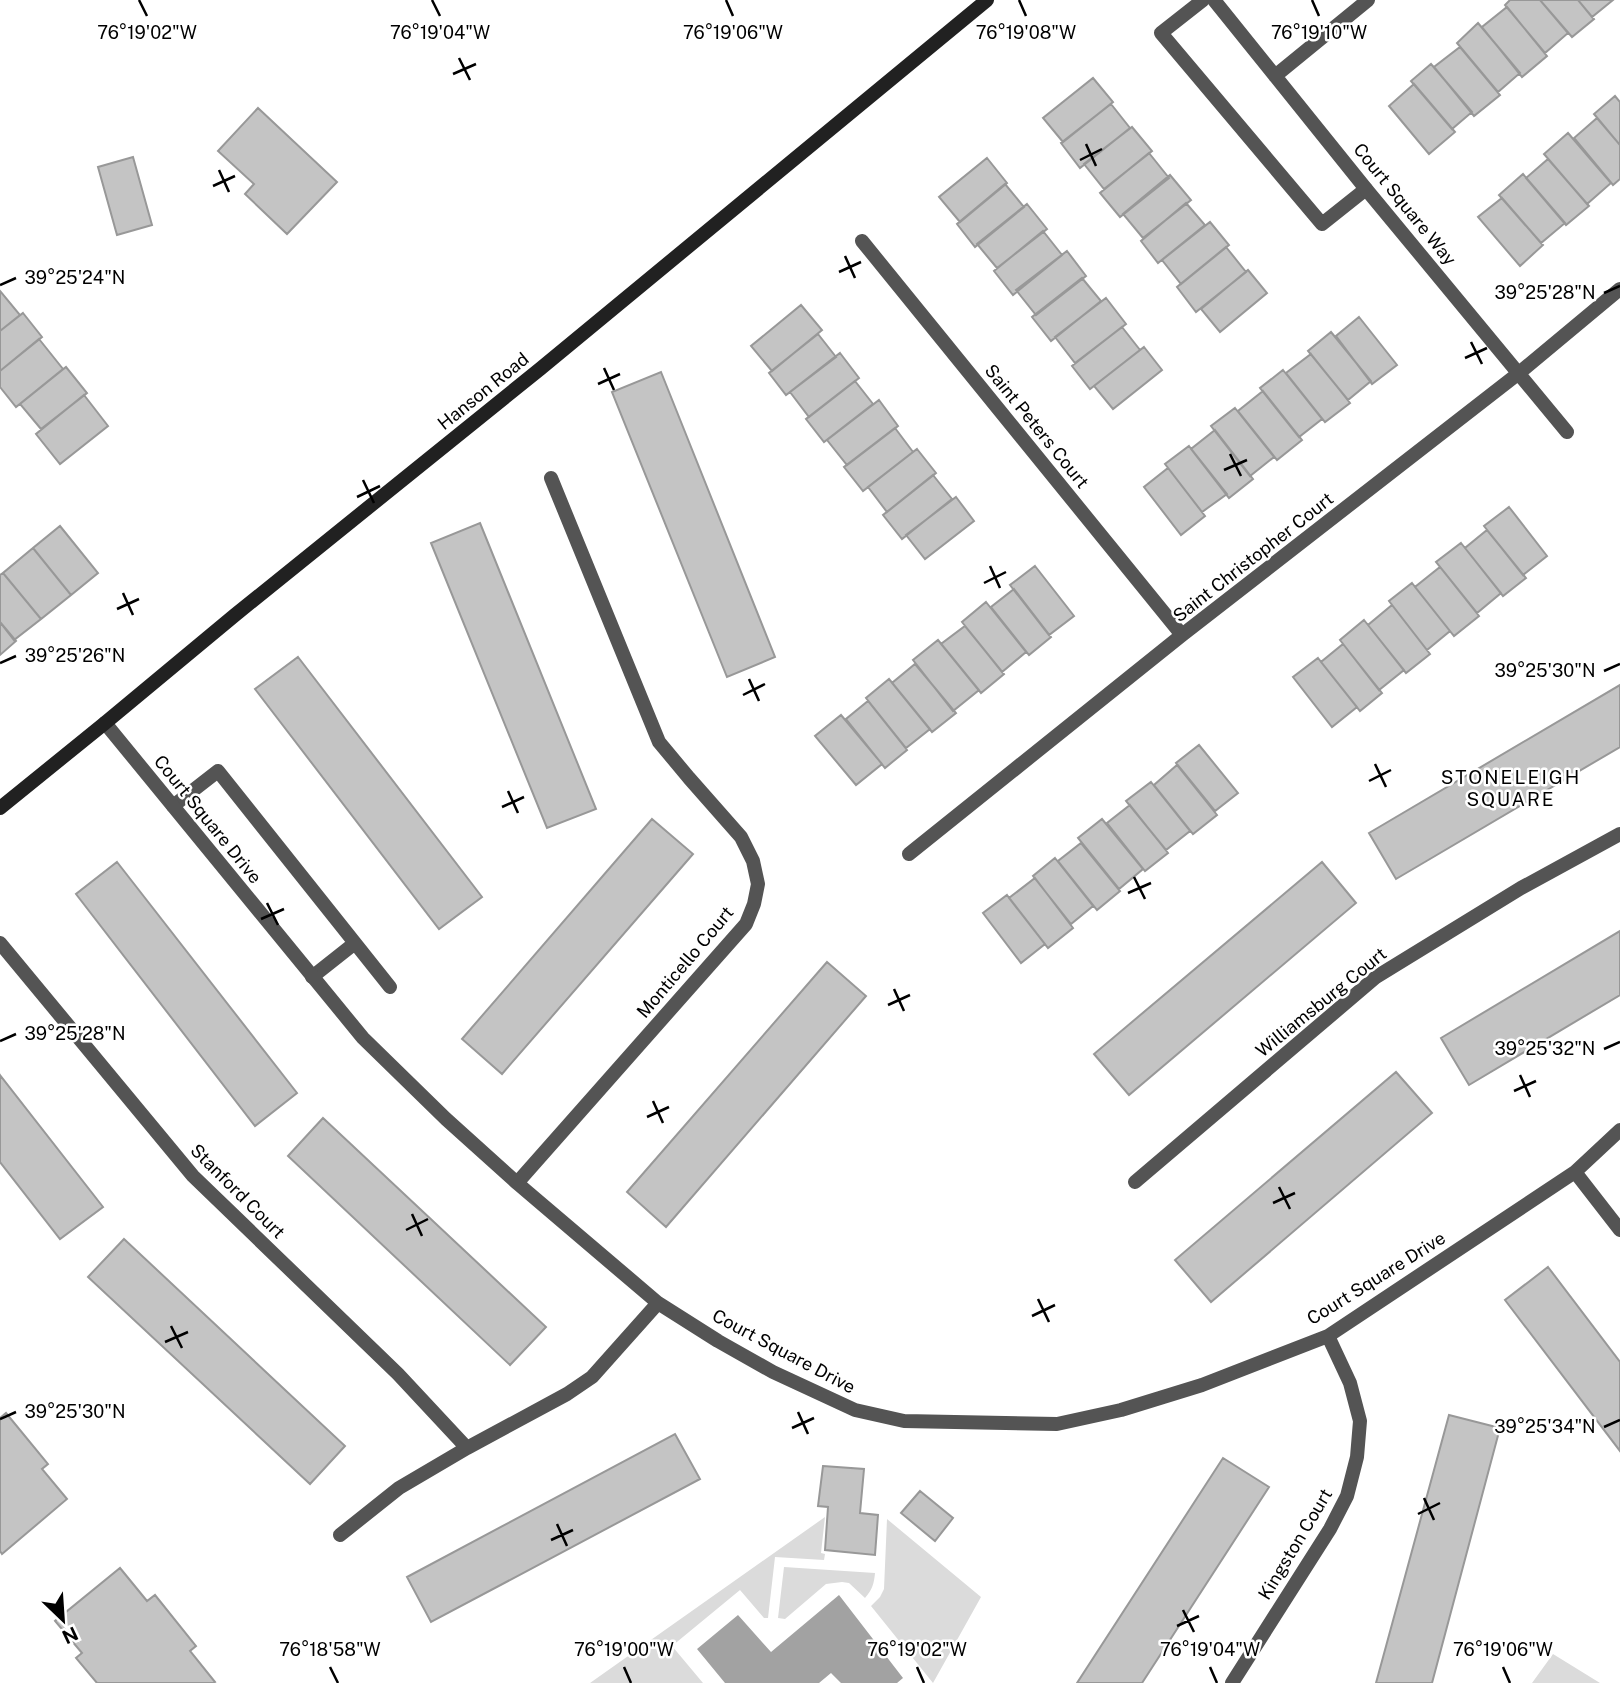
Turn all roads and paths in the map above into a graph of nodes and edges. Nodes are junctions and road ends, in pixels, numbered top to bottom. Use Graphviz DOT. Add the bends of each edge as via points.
graph roads {
  1 [pos="987,0"];
  2 [pos="1203,0"];
  3 [pos="1214,0"];
  4 [pos="1368,0"];
  5 [pos="1275,76"];
  6 [pos="1366,189"];
  7 [pos="862,241"];
  8 [pos="1620,289"];
  9 [pos="1519,373"];
  10 [pos="1567,432"];
  11 [pos="551,478"];
  12 [pos="1182,635"];
  13 [pos="106,723"];
  14 [pos="173,806"];
  15 [pos="0,808"];
  16 [pos="1620,834"];
  17 [pos="909,854"];
  18 [pos="0,943"];
  19 [pos="355,943"];
  20 [pos="312,977"];
  21 [pos="390,987"];
  22 [pos="1620,1130"];
  23 [pos="1575,1172"];
  24 [pos="1135,1182"];
  25 [pos="517,1183"];
  26 [pos="1620,1230"];
  27 [pos="658,1303"];
  28 [pos="1328,1335"];
  29 [pos="467,1448"];
  30 [pos="340,1535"];
  31 [pos="1232,1683"];
  1 -- 13 [label="street, Hanson Road"];
  2 -- 6 [label="street" via="1161,33 1322,224"];
  3 -- 5 [label="street, Court Square Way"];
  4 -- 5 [label="street"];
  5 -- 6 [label="street, Court Square Way"];
  6 -- 9 [label="street, Court Square Way"];
  7 -- 12 [label="street, Saint Peters Court"];
  8 -- 9 [label="street, Saint Christopher Court"];
  9 -- 10 [label="street, Court Square Way"];
  9 -- 12 [label="street, Saint Christopher Court"];
  11 -- 25 [label="street, Monticello Court" via="659,742 741,837 758,884 746,924"];
  12 -- 17 [label="street, Saint Christopher Court"];
  13 -- 14 [label="street, Court Square Drive"];
  13 -- 15 [label="street, Hanson Road"];
  14 -- 19 [label="street" via="218,771"];
  14 -- 20 [label="street, Court Square Drive"];
  16 -- 24 [label="street, Williamsburg Court" via="1376,977"];
  18 -- 29 [label="street, Stanford Court" via="193,1176 398,1374"];
  19 -- 20 [label="street"];
  19 -- 21 [label="street"];
  20 -- 25 [label="street, Court Square Drive" via="363,1038"];
  22 -- 23 [label="street, Court Square Drive"];
  23 -- 26 [label="street"];
  23 -- 28 [label="street, Court Square Drive"];
  25 -- 27 [label="street, Court Square Drive"];
  27 -- 28 [label="street, Court Square Drive" via="773,1372 855,1410 904,1421 1057,1424 1202,1385"];
  27 -- 29 [label="street" via="592,1377"];
  28 -- 31 [label="street, Kingston Court" via="1350,1383 1360,1421 1347,1496 1331,1530"];
  29 -- 30 [label="street" via="399,1488"];
}
